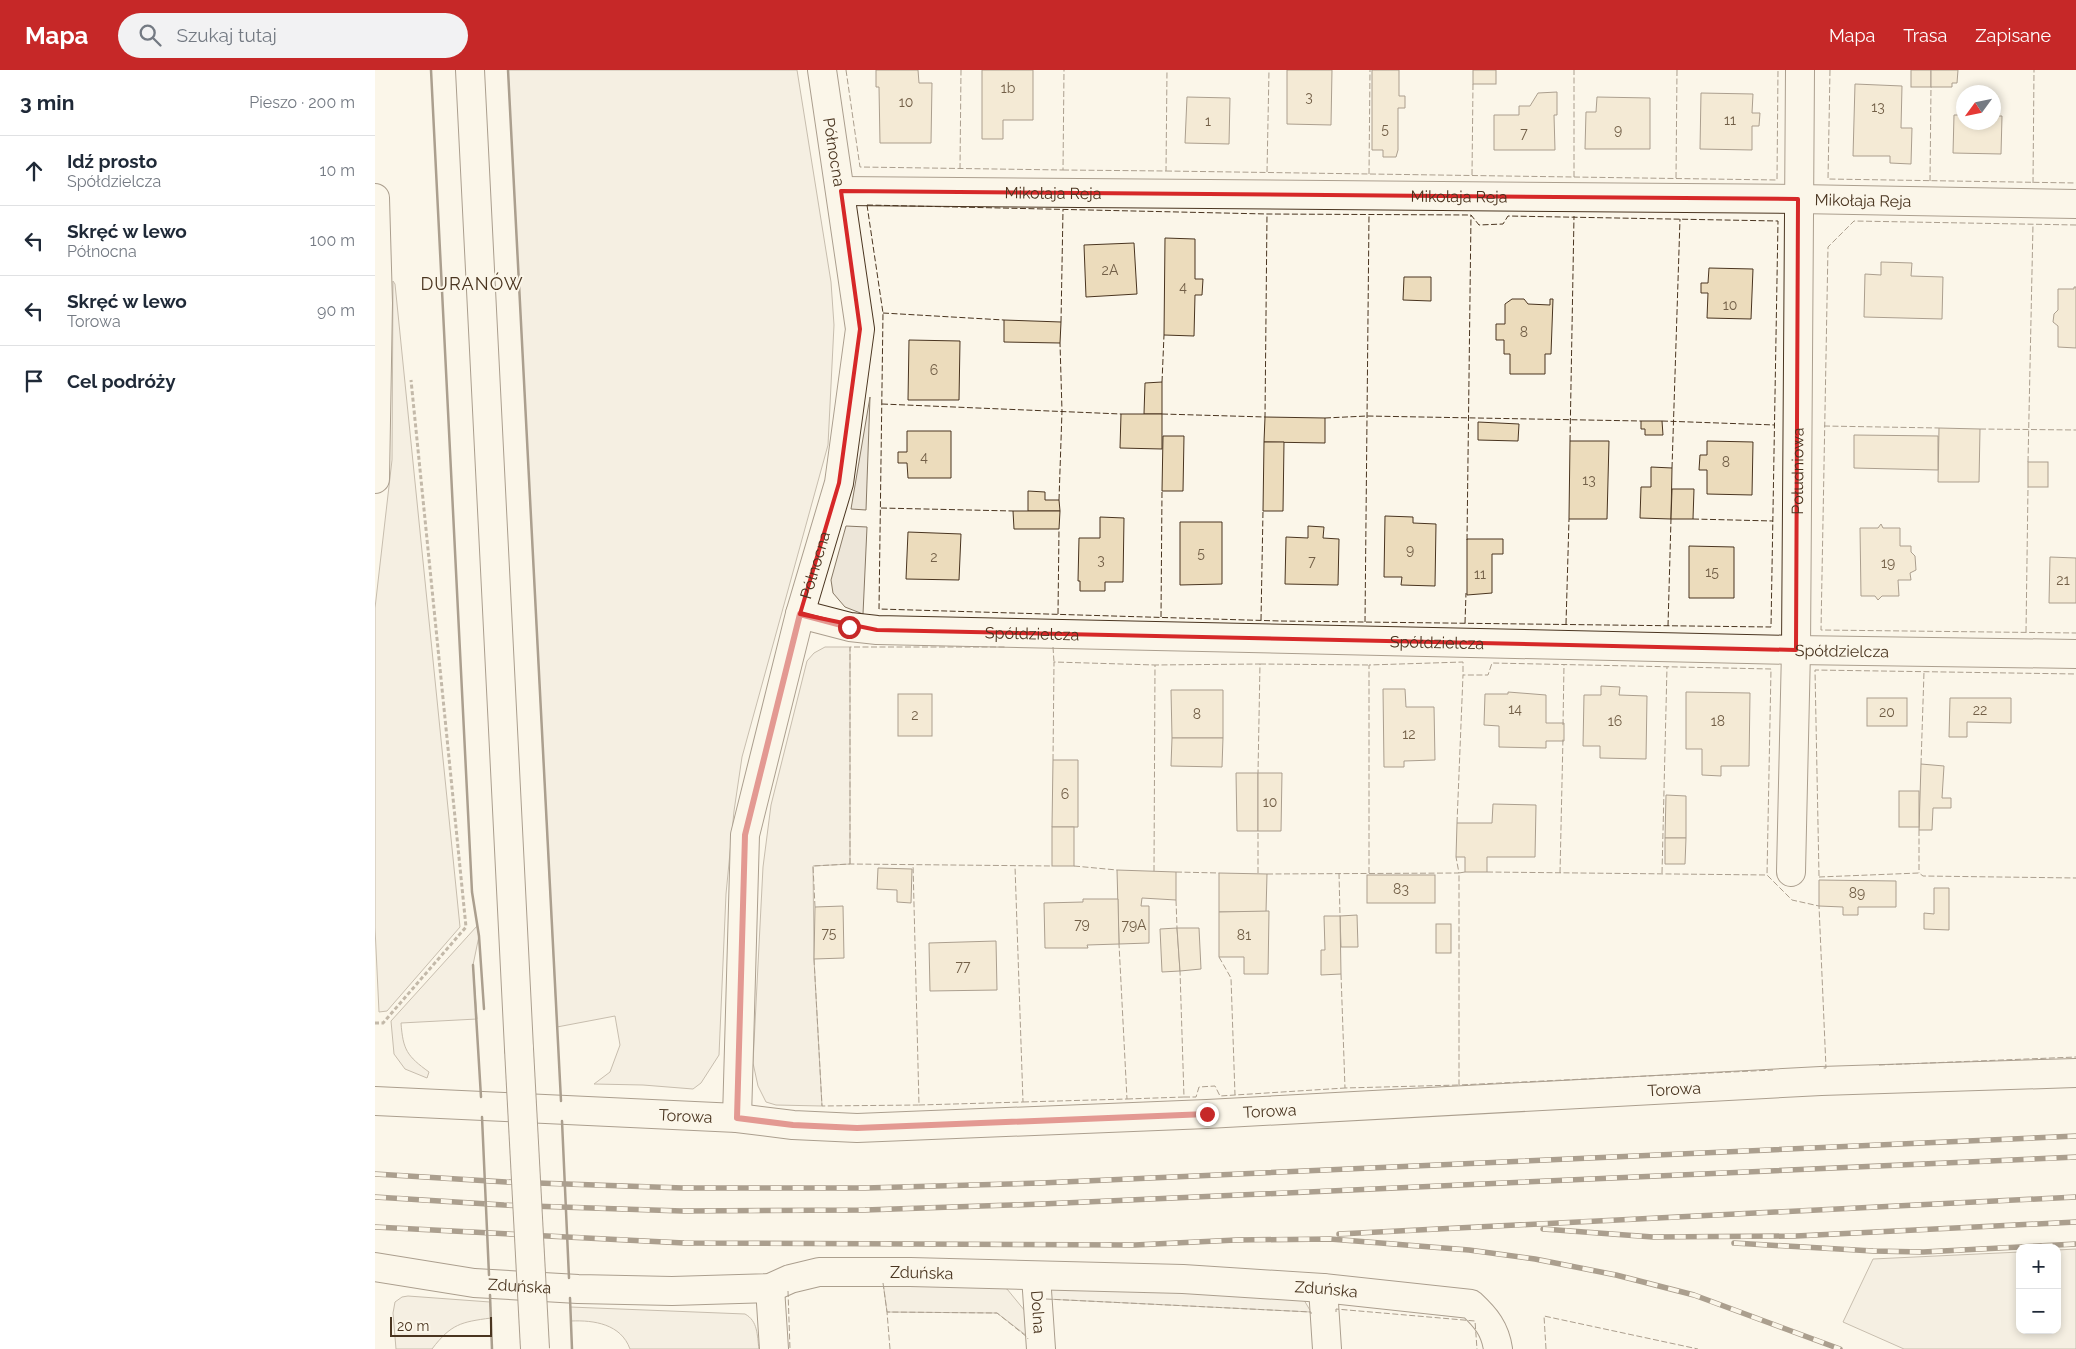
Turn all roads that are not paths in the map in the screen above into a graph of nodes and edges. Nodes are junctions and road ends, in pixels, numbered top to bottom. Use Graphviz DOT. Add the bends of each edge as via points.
graph roads {
  1 [pos="470,70"];
  2 [pos="822,70"];
  3 [pos="1800,70"];
  4 [pos="841,191"];
  5 [pos="375,198"];
  6 [pos="1798,198"];
  7 [pos="2076,204"];
  8 [pos="377,302"];
  9 [pos="375,479"];
  10 [pos="800,614"];
  11 [pos="1796,650"];
  12 [pos="2076,654"];
  13 [pos="1791,872"];
  14 [pos="2076,1073"];
  15 [pos="375,1101"];
  16 [pos="737,1118"];
  17 [pos="375,1267"];
  18 [pos="1036,1276"];
  19 [pos="769,1288"];
  20 [pos="1323,1288"];
  21 [pos="535,1349"];
  22 [pos="774,1349"];
  23 [pos="1041,1349"];
  24 [pos="1327,1349"];
  25 [pos="1499,1349"];
  1 -- 21 [label="street, bridge"];
  2 -- 4 [label="street, Północna"];
  3 -- 6 [label="street, Południowa"];
  4 -- 6 [label="street, Mikołaja Reja"];
  4 -- 10 [label="street, Północna" via="860,329 839,483"];
  5 -- 8 [label="street"];
  6 -- 7 [label="street, Mikołaja Reja"];
  6 -- 11 [label="street, Południowa"];
  8 -- 9 [label="street"];
  10 -- 11 [label="street, Spółdzielcza" via="849,627 877,630"];
  10 -- 16 [label="street, Północna" via="745,835"];
  11 -- 12 [label="street, Spółdzielcza"];
  11 -- 13 [label="street, Południowa"];
  14 -- 16 [label="street, Torowa" via="1821,1081 1207,1114 857,1128"];
  15 -- 16 [label="street, Torowa"];
  17 -- 19 [label="street, Zduńska" via="474,1284 578,1290"];
  18 -- 19 [label="street, Zduńska" via="819,1272"];
  18 -- 20 [label="street, Zduńska" via="1183,1279"];
  18 -- 23 [label="street, Dolna"];
  19 -- 22 [label="street"];
  20 -- 24 [label="street"];
  20 -- 25 [label="street, Zduńska" via="1471,1304 1488,1320"];
}
